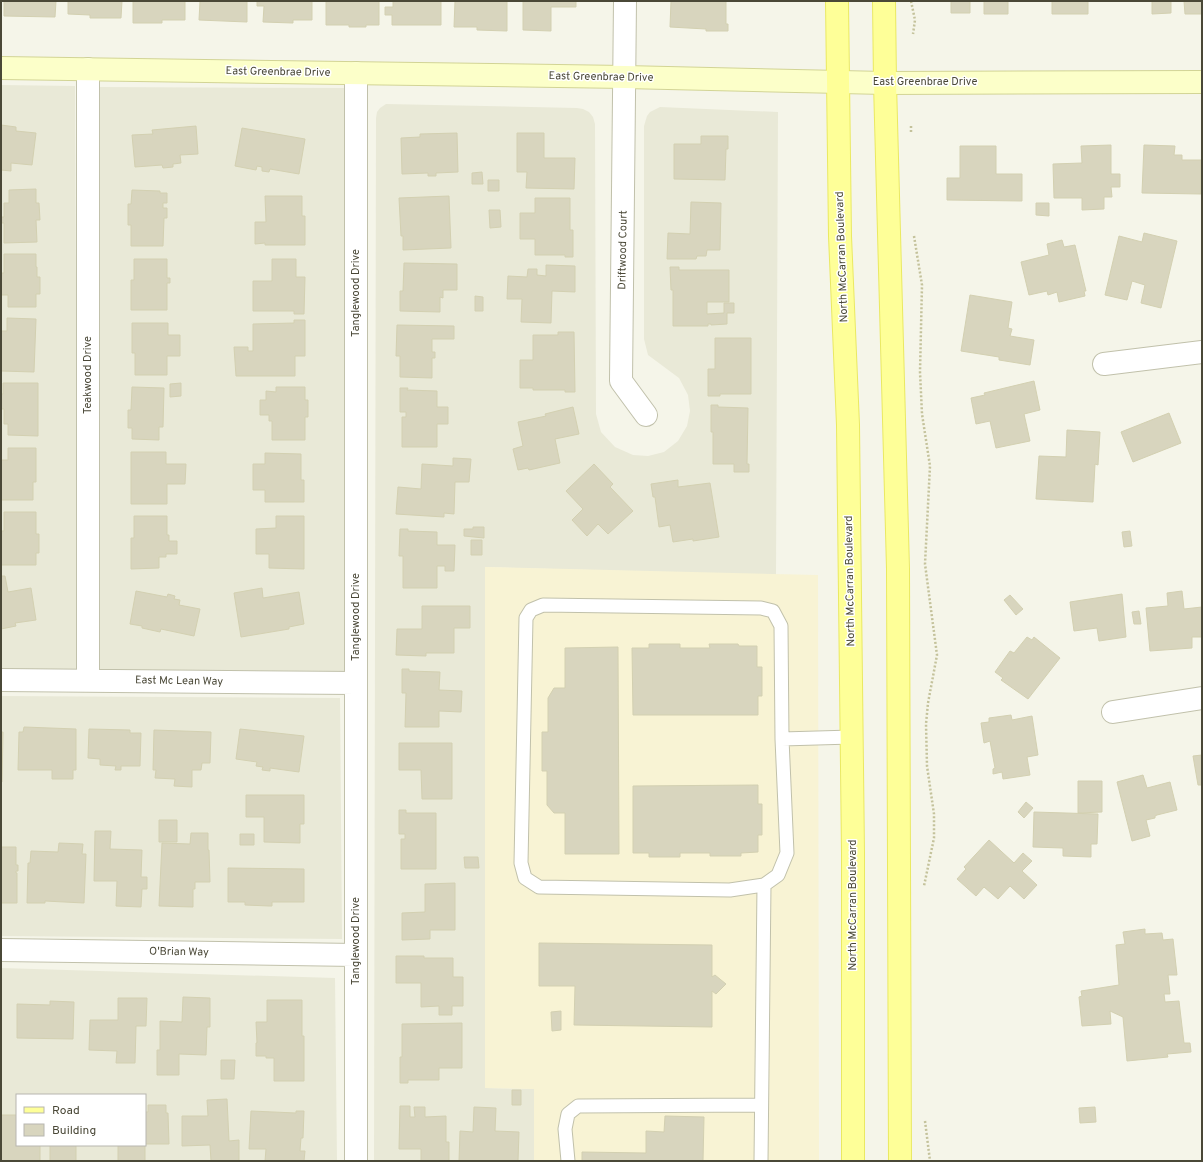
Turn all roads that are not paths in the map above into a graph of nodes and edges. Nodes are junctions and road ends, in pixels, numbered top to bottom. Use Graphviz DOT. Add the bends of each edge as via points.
graph roads {
  1 [pos="625,1"];
  2 [pos="837,1"];
  3 [pos="884,1"];
  4 [pos="1,68"];
  5 [pos="88,69"];
  6 [pos="356,73"];
  7 [pos="625,77"];
  8 [pos="837,81"];
  9 [pos="1202,82"];
  10 [pos="885,83"];
  11 [pos="1202,352"];
  12 [pos="1104,364"];
  13 [pos="646,415"];
  14 [pos="1,680"];
  15 [pos="88,680"];
  16 [pos="356,683"];
  17 [pos="1202,698"];
  18 [pos="1113,712"];
  19 [pos="852,737"];
  20 [pos="782,739"];
  21 [pos="764,885"];
  22 [pos="1,950"];
  23 [pos="356,955"];
  24 [pos="761,1105"];
  25 [pos="356,1161"];
  26 [pos="568,1161"];
  27 [pos="761,1161"];
  28 [pos="853,1161"];
  29 [pos="900,1161"];
  1 -- 7 [label="street, Driftwood Court"];
  2 -- 8 [label="main road, North McCarran Boulevard"];
  3 -- 10 [label="main road"];
  4 -- 5 [label="street, East Greenbrae Drive"];
  5 -- 6 [label="street, East Greenbrae Drive"];
  5 -- 15 [label="street, Teakwood Drive"];
  6 -- 7 [label="street, East Greenbrae Drive"];
  6 -- 16 [label="street, Tanglewood Drive"];
  7 -- 8 [label="street, East Greenbrae Drive"];
  7 -- 13 [label="street, Driftwood Court" via="621,381"];
  8 -- 10 [label="street, East Greenbrae Drive"];
  8 -- 19 [label="main road, North McCarran Boulevard" via="848,425"];
  9 -- 10 [label="street, East Greenbrae Drive"];
  10 -- 29 [label="main road" via="898,569"];
  11 -- 12 [label="street"];
  14 -- 15 [label="street, East Mc Lean Way"];
  15 -- 16 [label="street, East Mc Lean Way"];
  16 -- 23 [label="street, Tanglewood Drive"];
  17 -- 18 [label="street"];
  19 -- 20 [label="lane"];
  19 -- 28 [label="main road, North McCarran Boulevard"];
  20 -- 21 [label="lane" via="787,853 778,875"];
  20 -- 21 [label="lane" via="781,626 773,611 761,608 543,605 531,610 526,618 521,863 524,878 539,887 730,890"];
  21 -- 24 [label="lane"];
  22 -- 23 [label="street, O'Brian Way"];
  23 -- 25 [label="street, Tanglewood Drive"];
  24 -- 26 [label="lane" via="578,1106 568,1114 565,1129"];
  24 -- 27 [label="lane"];
}
